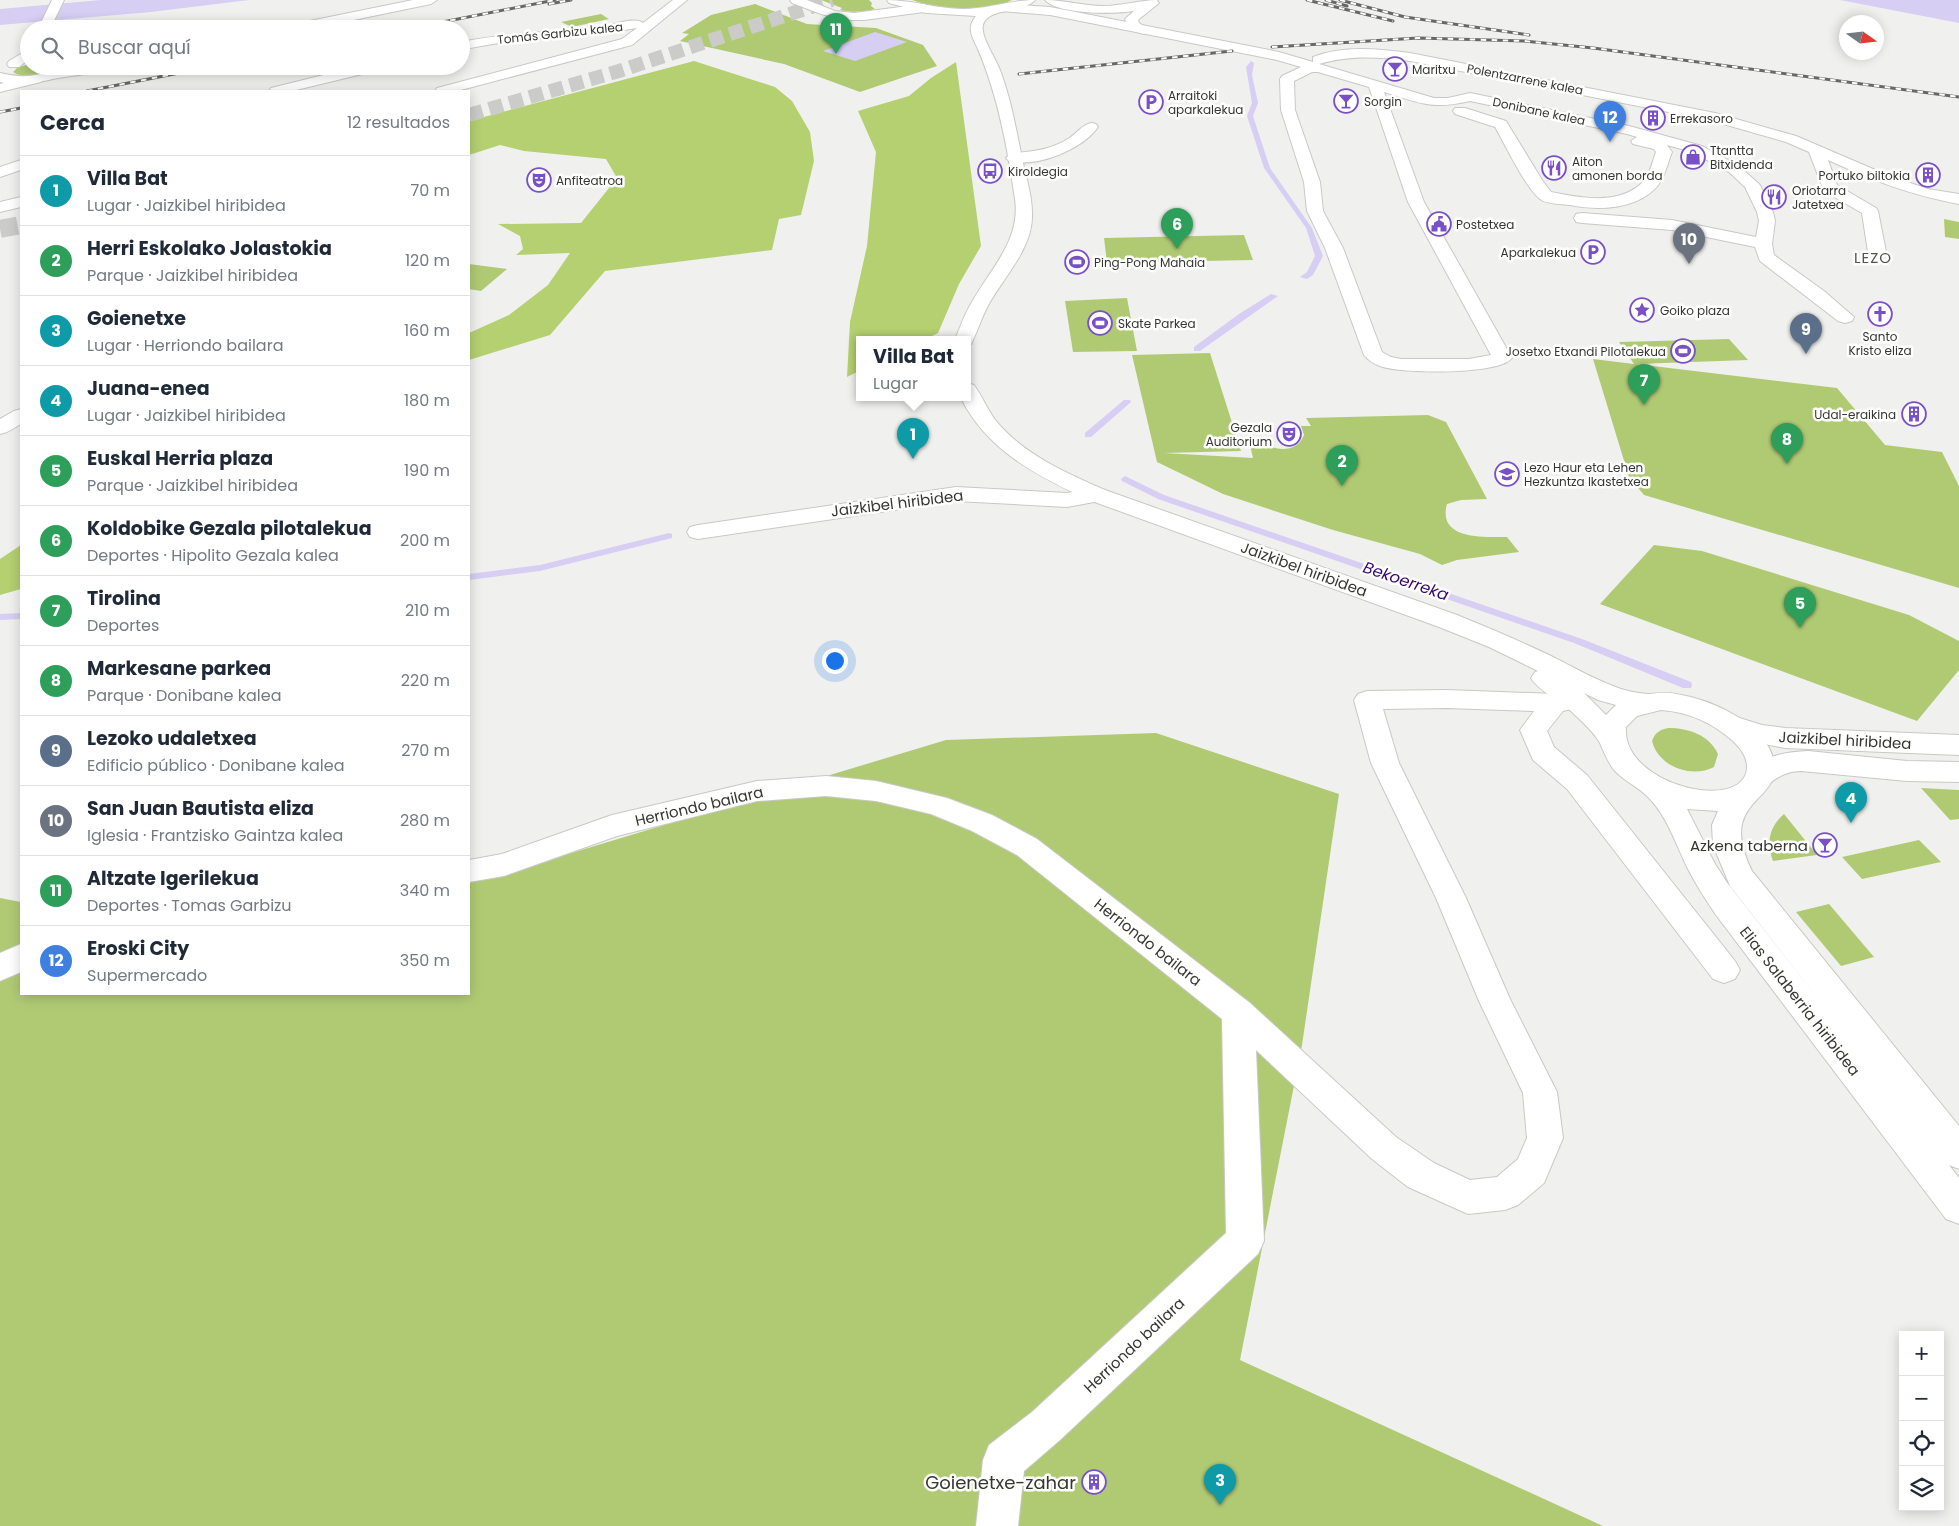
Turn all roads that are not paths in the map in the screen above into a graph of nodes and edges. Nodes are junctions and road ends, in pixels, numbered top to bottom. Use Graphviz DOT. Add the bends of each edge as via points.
graph roads {
  1 [pos="431,0"];
  2 [pos="682,0"];
  3 [pos="796,0"];
  4 [pos="894,0"];
  5 [pos="1029,0"];
  6 [pos="1051,0"];
  7 [pos="53,1"];
  8 [pos="1155,1"];
  9 [pos="1072,6"];
  10 [pos="1005,8"];
  11 [pos="928,9"];
  12 [pos="986,11"];
  13 [pos="883,12"];
  14 [pos="658,19"];
  15 [pos="47,20"];
  16 [pos="334,20"];
  17 [pos="1131,21"];
  18 [pos="608,30"];
  19 [pos="1144,30"];
  20 [pos="977,36"];
  21 [pos="633,39"];
  22 [pos="470,45"];
  23 [pos="20,60"];
  24 [pos="20,62"];
  25 [pos="1312,63"];
  26 [pos="14,64"];
  27 [pos="0,71"];
  28 [pos="1494,73"];
  29 [pos="51,75"];
  30 [pos="341,75"];
  31 [pos="0,77"];
  32 [pos="36,79"];
  33 [pos="1375,85"];
  34 [pos="0,88"];
  35 [pos="280,90"];
  36 [pos="446,90"];
  37 [pos="1470,97"];
  38 [pos="1433,102"];
  39 [pos="1091,127"];
  40 [pos="1816,150"];
  41 [pos="1014,158"];
  42 [pos="20,165"];
  43 [pos="0,172"];
  44 [pos="1955,198"];
  45 [pos="20,202"];
  46 [pos="1577,202"];
  47 [pos="0,207"];
  48 [pos="1764,244"];
  49 [pos="1877,252"];
  50 [pos="1845,317"];
  51 [pos="966,336"];
  52 [pos="971,399"];
  53 [pos="20,416"];
  54 [pos="0,428"];
  55 [pos="1097,495"];
  56 [pos="698,532"];
  57 [pos="1398,603"];
  58 [pos="1565,702"];
  59 [pos="1644,702"];
  60 [pos="1733,726"];
  61 [pos="1612,740"];
  62 [pos="1959,745"];
  63 [pos="1959,772"];
  64 [pos="1655,786"];
  65 [pos="1752,786"];
  66 [pos="470,871"];
  67 [pos="20,958"];
  68 [pos="0,968"];
  69 [pos="1724,970"];
  70 [pos="1238,1013"];
  71 [pos="1959,1153"];
  72 [pos="1959,1207"];
  73 [pos="997,1526"];
  1 -- 16 [label="street"];
  2 -- 14 [label="street, Tomás Garbizu kalea"];
  3 -- 13 [label="street" via="844,16"];
  4 -- 11 [label="street"];
  4 -- 13 [label="street" via="891,7"];
  5 -- 10 [label="street"];
  6 -- 9 [label="street"];
  7 -- 15 [label="street"];
  8 -- 9 [label="street" via="1113,9"];
  8 -- 17 [label="street"];
  9 -- 17 [label="street"];
  10 -- 12 [label="street"];
  10 -- 19 [label="street" via="1050,11"];
  11 -- 12 [label="street"];
  11 -- 13 [label="street"];
  11 -- 20 [label="street" via="957,22"];
  12 -- 20 [label="street" via="977,23"];
  14 -- 18 [label="street, Tomás Garbizu kalea"];
  14 -- 21 [label="street, Tomás Garbizu kalea"];
  17 -- 19 [label="street"];
  17 -- 25 [label="street"];
  18 -- 21 [label="street" via="627,31 633,34"];
  18 -- 22 [label="street, Tomás Garbizu kalea" via="528,35"];
  19 -- 25 [label="street"];
  20 -- 41 [label="street" via="1000,90"];
  21 -- 36 [label="street, Tomás Garbizu kalea"];
  23 -- 26 [label="street"];
  24 -- 26 [label="street"];
  25 -- 28 [label="street, Polentzarrene kalea" via="1328,56 1394,54"];
  25 -- 33 [label="street, Donibane kalea"];
  25 -- 33 [label="street" via="1285,81 1288,110 1312,182 1315,211 1334,248 1374,355 1385,362 1401,365 1468,365 1502,358 1416,202"];
  26 -- 27 [label="street"];
  28 -- 37 [label="street"];
  28 -- 40 [label="street, Polentzarrene kalea" via="1710,116 1756,128"];
  29 -- 32 [label="street"];
  30 -- 35 [label="street"];
  31 -- 32 [label="street"];
  32 -- 34 [label="street"];
  33 -- 38 [label="street, Donibane kalea"];
  37 -- 38 [label="street, Donibane kalea"];
  37 -- 46 [label="street" via="1472,105 1494,115 1540,120 1659,145 1664,152 1652,182 1636,194 1615,203"];
  37 -- 48 [label="street, Donibane kalea" via="1629,130 1697,149 1744,177 1760,196 1767,221"];
  38 -- 46 [label="street" via="1501,124 1546,196"];
  39 -- 41 [label="street" via="1082,138 1062,150 1036,157"];
  40 -- 44 [label="street, Polentzarrene kalea" via="1881,178 1925,193"];
  40 -- 49 [label="street" via="1830,188 1870,211"];
  41 -- 51 [label="street" via="1023,200 1021,235 1014,252 980,303"];
  42 -- 43 [label="street"];
  45 -- 47 [label="street"];
  46 -- 48 [label="street" via="1571,207 1578,217 1694,229"];
  48 -- 50 [label="street" via="1766,257"];
  52 -- 55 [label="street, Jaizkibel hiribidea" via="989,427 1026,460"];
  53 -- 54 [label="street"];
  55 -- 56 [label="street, Jaizkibel hiribidea" via="1067,500 956,494"];
  55 -- 57 [label="street, Jaizkibel hiribidea"];
  57 -- 58 [label="street, Jaizkibel hiribidea" via="1549,680"];
  57 -- 59 [label="street, Jaizkibel hiribidea" via="1498,641 1607,694"];
  58 -- 61 [label="street" via="1596,721"];
  58 -- 69 [label="street" via="1534,730 1543,753 1577,782"];
  58 -- 70 [label="street" via="1367,700 1385,763 1540,1092 1545,1138 1531,1171 1505,1192 1468,1197 1421,1175 1384,1148"];
  59 -- 60 [label="street" via="1689,705 1716,715"];
  59 -- 61 [label="street" via="1629,707 1618,716 1612,727"];
  60 -- 62 [label="street, Jaizkibel hiribidea" via="1785,738"];
  60 -- 65 [label="street" via="1755,751 1761,768"];
  61 -- 64 [label="street" via="1626,765"];
  63 -- 65 [label="street, Jaizkibel hiribidea" via="1907,771 1808,761 1766,770"];
  64 -- 65 [label="street" via="1693,800 1712,801 1730,799"];
  64 -- 72 [label="street, Elias Salaberria hiribidea" via="1679,818 1703,868 1727,906"];
  65 -- 71 [label="street, Elias Salaberria hiribidea" via="1732,807 1726,823 1726,840 1741,878"];
  66 -- 70 [label="street, Herriondo bailara" via="504,865 612,826 757,791 826,786 876,791 937,805 982,823 1028,847"];
  67 -- 68 [label="street"];
  70 -- 73 [label="street, Herriondo bailara" via="1245,1241 1046,1426 1004,1460"];
}
